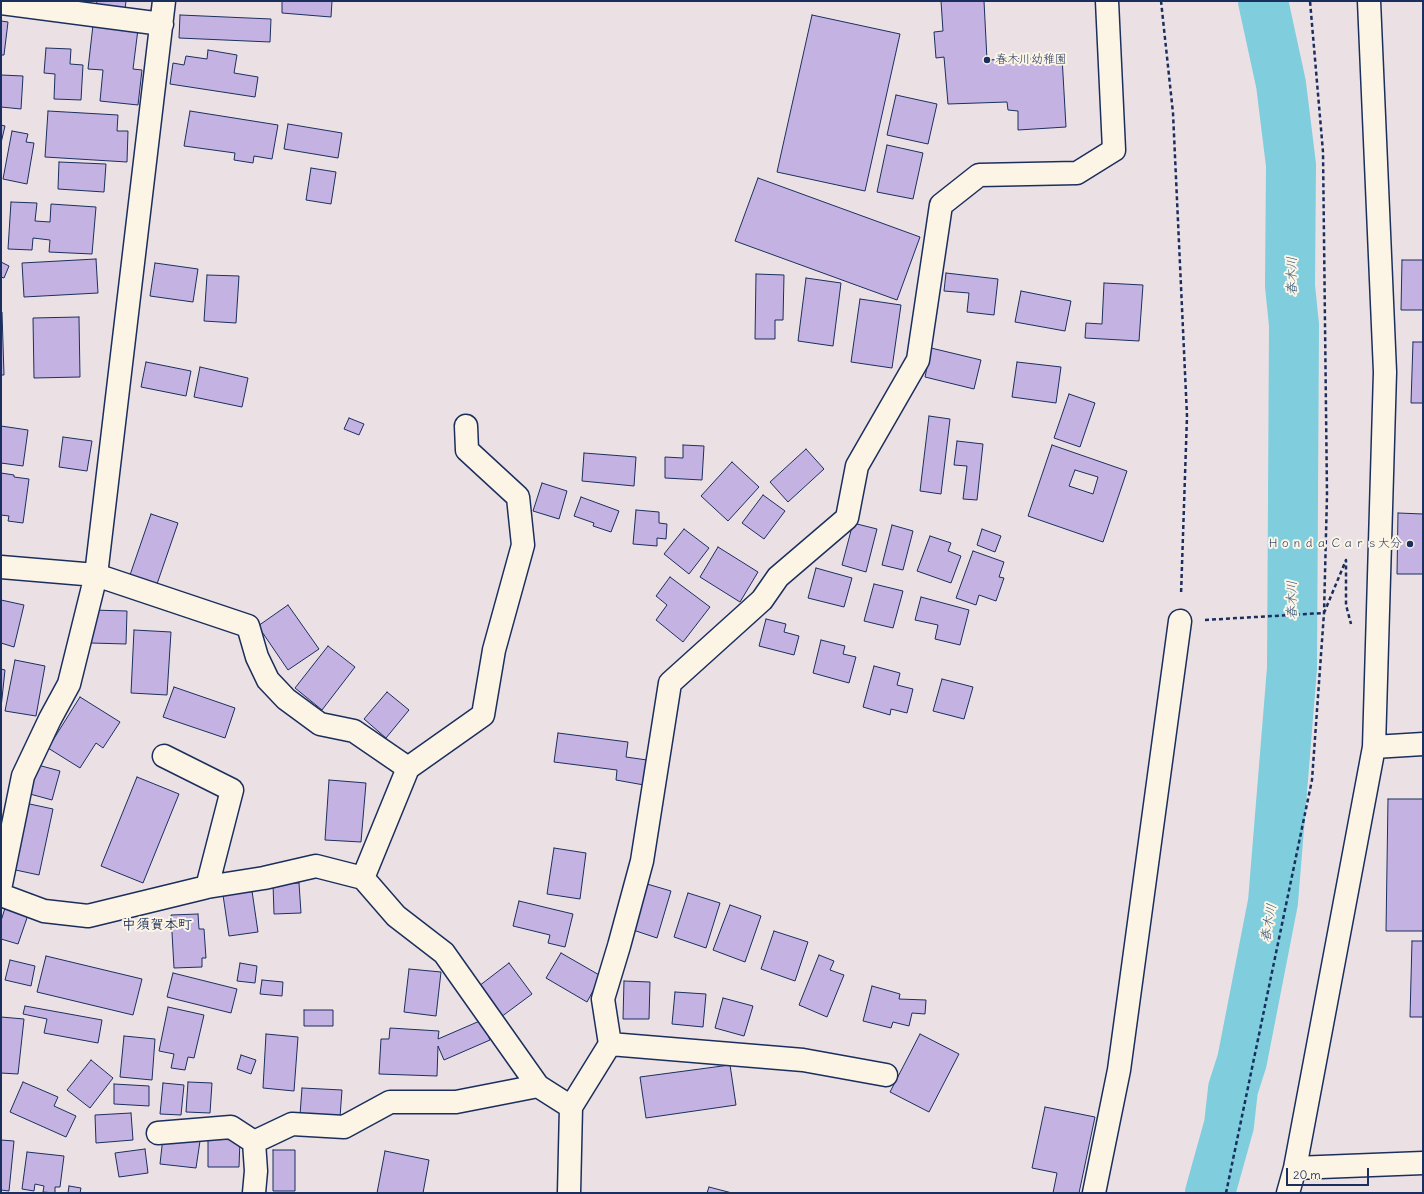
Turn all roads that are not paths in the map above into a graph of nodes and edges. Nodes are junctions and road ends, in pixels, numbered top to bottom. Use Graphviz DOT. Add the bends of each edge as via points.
graph roads {
  1 [pos="164,1"];
  2 [pos="1107,1"];
  3 [pos="1369,1"];
  4 [pos="1,3"];
  5 [pos="162,24"];
  6 [pos="466,426"];
  7 [pos="1,567"];
  8 [pos="96,575"];
  9 [pos="1180,621"];
  10 [pos="1423,744"];
  11 [pos="1374,747"];
  12 [pos="164,756"];
  13 [pos="408,768"];
  14 [pos="363,878"];
  15 [pos="1,884"];
  16 [pos="207,887"];
  17 [pos="1,895"];
  18 [pos="610,1044"];
  19 [pos="886,1075"];
  20 [pos="538,1086"];
  21 [pos="571,1107"];
  22 [pos="158,1133"];
  23 [pos="254,1142"];
  24 [pos="1423,1163"];
  25 [pos="1295,1168"];
  26 [pos="254,1193"];
  27 [pos="569,1193"];
  28 [pos="1094,1193"];
  29 [pos="1288,1193"];
  1 -- 5 [label="street"];
  2 -- 18 [label="street" via="1114,150 1076,173 979,175 941,206 918,360 857,466 847,518 778,578 762,600 670,683 642,861 603,999"];
  3 -- 11 [label="street" via="1385,372"];
  4 -- 5 [label="street"];
  5 -- 8 [label="street"];
  6 -- 13 [label="street" via="467,450 518,497 523,545 494,650 483,715"];
  7 -- 8 [label="street"];
  8 -- 13 [label="street" via="248,626 257,657 268,680 286,699 320,724 354,731"];
  8 -- 15 [label="street" via="69,684 23,776"];
  9 -- 28 [label="street" via="1119,1070"];
  10 -- 11 [label="street"];
  11 -- 25 [label="street"];
  12 -- 16 [label="street" via="232,790"];
  13 -- 14 [label="street"];
  14 -- 16 [label="street" via="316,866"];
  14 -- 20 [label="street" via="396,916 444,954"];
  16 -- 17 [label="street" via="88,916 44,911"];
  18 -- 19 [label="street" via="803,1060"];
  18 -- 21 [label="street"];
  20 -- 21 [label="street"];
  20 -- 23 [label="street" via="456,1102 390,1102 344,1127 292,1124"];
  21 -- 27 [label="street"];
  22 -- 23 [label="street" via="231,1127"];
  23 -- 26 [label="street"];
  24 -- 25 [label="street"];
  25 -- 29 [label="street"];
}
